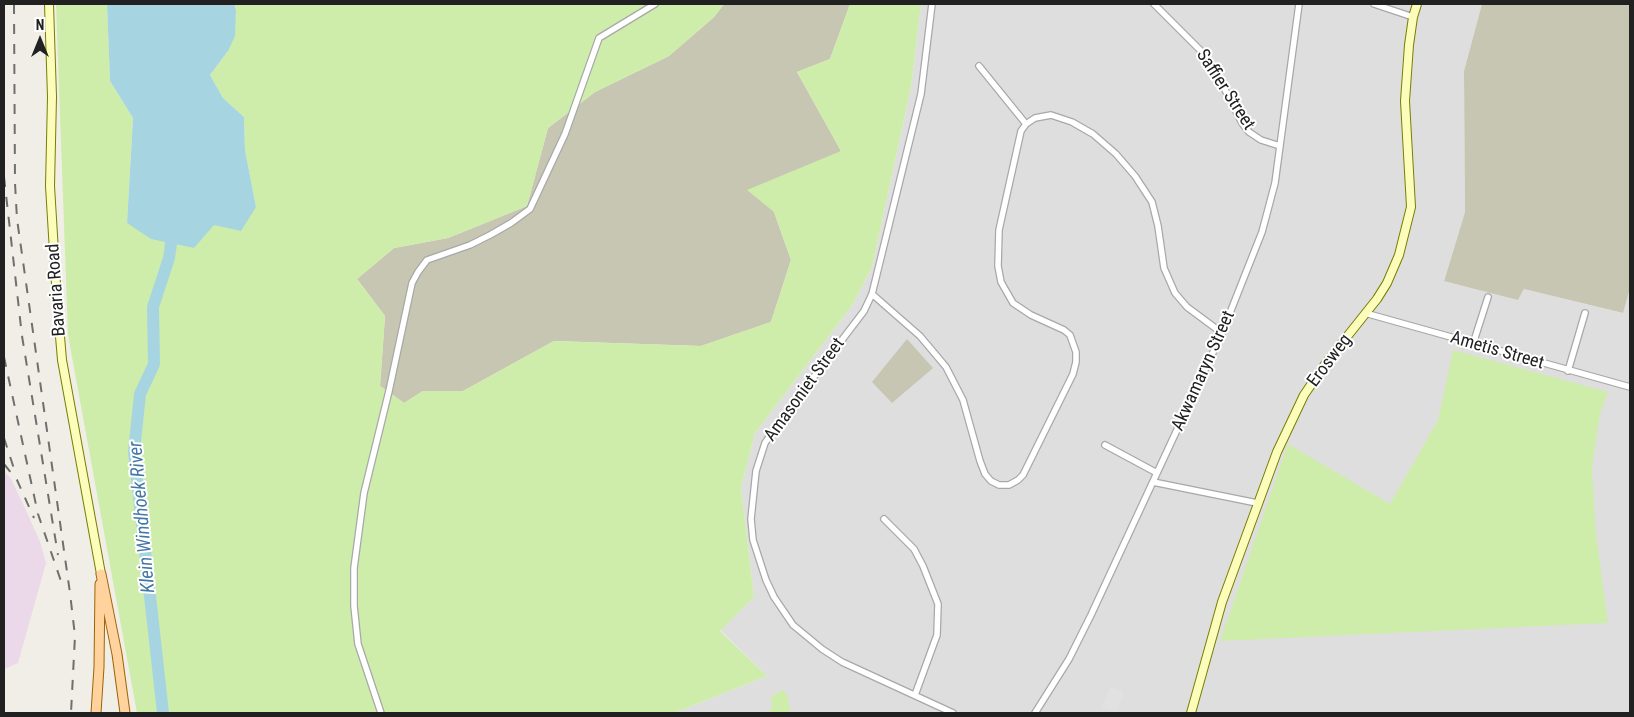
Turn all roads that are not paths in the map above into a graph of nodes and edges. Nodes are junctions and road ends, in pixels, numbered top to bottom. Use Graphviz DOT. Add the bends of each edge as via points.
graph roads {
  1 [pos="49,4"];
  2 [pos="655,4"];
  3 [pos="932,4"];
  4 [pos="1154,4"];
  5 [pos="1299,4"];
  6 [pos="1374,4"];
  7 [pos="1417,4"];
  8 [pos="1413,17"];
  9 [pos="979,66"];
  10 [pos="1026,124"];
  11 [pos="1280,146"];
  12 [pos="872,294"];
  13 [pos="1488,297"];
  14 [pos="1365,313"];
  15 [pos="1585,313"];
  16 [pos="1222,333"];
  17 [pos="1473,344"];
  18 [pos="1568,371"];
  19 [pos="1630,387"];
  20 [pos="1105,446"];
  21 [pos="1157,473"];
  22 [pos="1153,482"];
  23 [pos="1257,504"];
  24 [pos="884,519"];
  25 [pos="101,574"];
  26 [pos="915,695"];
  27 [pos="96,713"];
  28 [pos="125,713"];
  29 [pos="381,713"];
  30 [pos="953,713"];
  31 [pos="1035,713"];
  32 [pos="1191,713"];
  1 -- 25 [label="street, Bavaria Road" via="50,186 62,350"];
  2 -- 29 [label="street" via="599,38 565,134 530,209 512,223 470,245 427,260 412,284 364,493 354,568 358,644"];
  3 -- 12 [label="street, Amasoniet Street" via="921,94"];
  4 -- 11 [label="street, Saffier Street" via="1205,55 1249,132"];
  5 -- 11 [label="street, Akwamaryn Street"];
  6 -- 8 [label="street"];
  7 -- 8 [label="street, Erosweg"];
  8 -- 14 [label="street, Erosweg" via="1405,101 1412,208 1399,255 1387,283"];
  9 -- 10 [label="street"];
  10 -- 12 [label="street" via="1018,138 999,230 1001,282 1013,303 1070,335 1076,352 1073,374 1018,480 1009,485 999,485 985,474 955,380 920,336"];
  10 -- 16 [label="street" via="1035,118 1051,115 1072,122 1093,134 1127,166 1152,202 1164,268 1175,294"];
  11 -- 16 [label="street, Akwamaryn Street" via="1274,190 1262,232"];
  12 -- 26 [label="street, Amasoniet Street" via="864,311 765,444 753,485 753,540 774,597 793,625 842,662"];
  13 -- 17 [label="street"];
  14 -- 17 [label="street, Ametis Street"];
  14 -- 23 [label="street, Erosweg" via="1304,395"];
  15 -- 18 [label="street"];
  16 -- 21 [label="street, Akwamaryn Street"];
  17 -- 18 [label="street, Ametis Street"];
  18 -- 19 [label="street, Ametis Street"];
  20 -- 21 [label="street"];
  21 -- 22 [label="street, Akwamaryn Street"];
  22 -- 23 [label="street"];
  22 -- 31 [label="street, Akwamaryn Street" via="1088,623"];
  23 -- 32 [label="street, Erosweg" via="1222,602"];
  24 -- 26 [label="street" via="914,549 938,604 937,635"];
  25 -- 27 [label="main road"];
  25 -- 28 [label="main road"];
  26 -- 30 [label="street, Amasoniet Street"];
}
